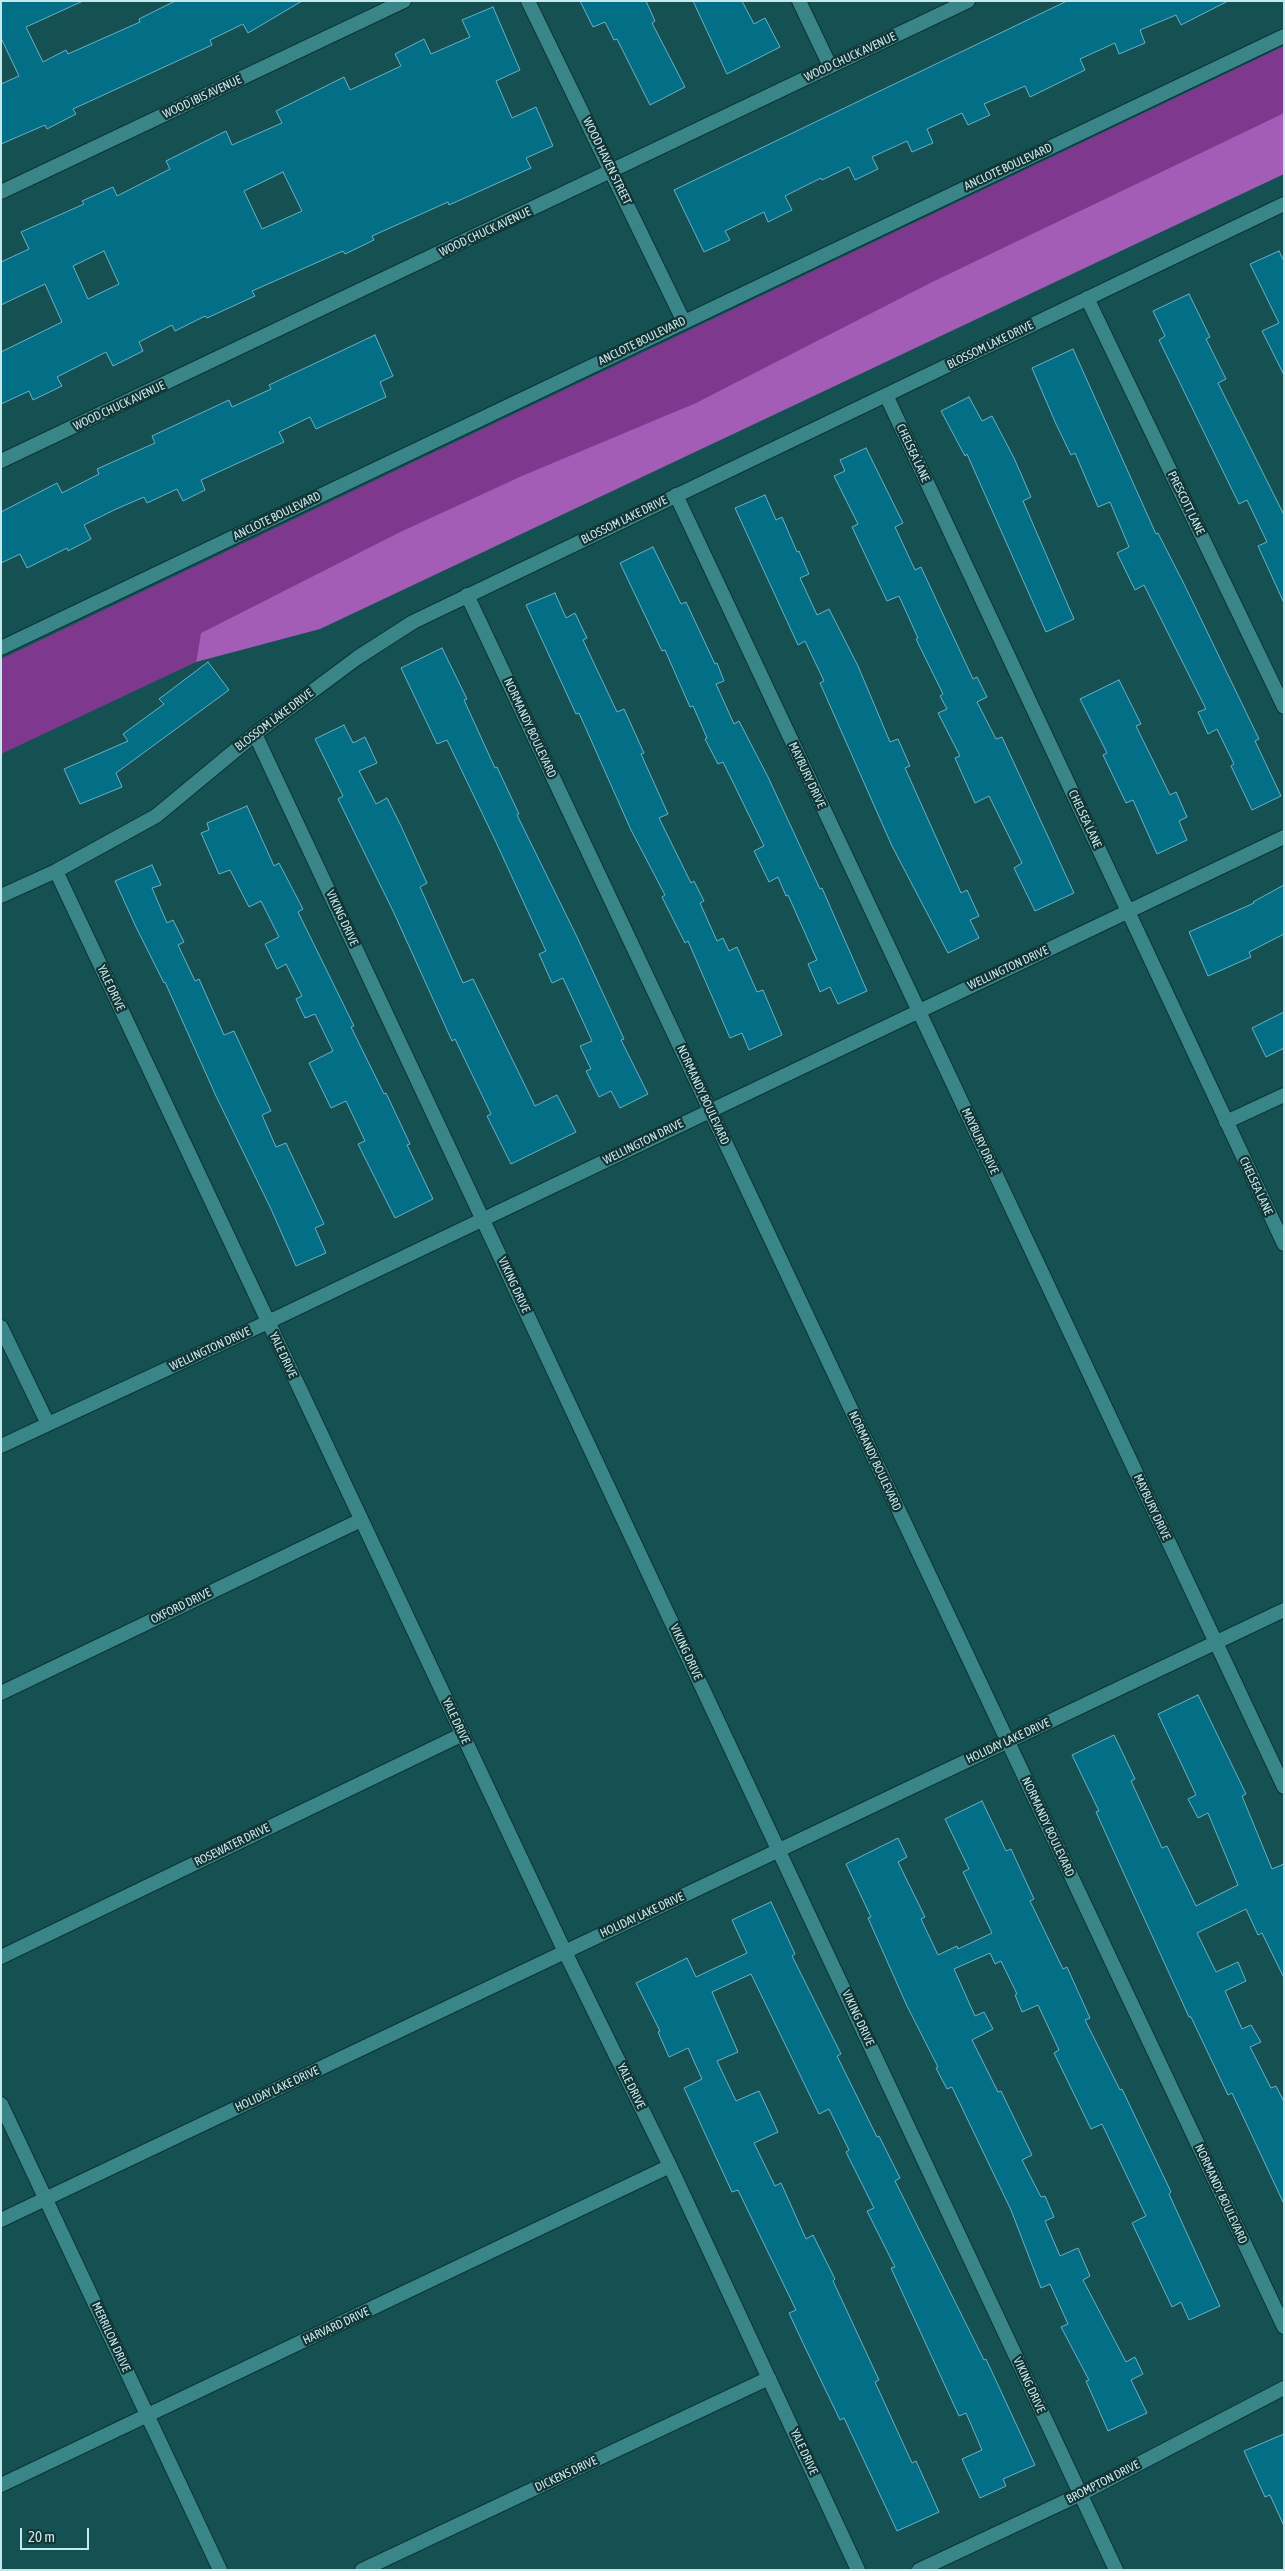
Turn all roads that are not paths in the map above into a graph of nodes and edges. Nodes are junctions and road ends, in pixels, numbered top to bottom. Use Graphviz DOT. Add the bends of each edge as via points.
graph roads {
  1 [pos="404,1"];
  2 [pos="528,1"];
  3 [pos="799,1"];
  4 [pos="968,1"];
  5 [pos="1284,36"];
  6 [pos="830,66"];
  7 [pos="613,171"];
  8 [pos="1,192"];
  9 [pos="1284,204"];
  10 [pos="1087,298"];
  11 [pos="684,322"];
  12 [pos="886,395"];
  13 [pos="1,461"];
  14 [pos="676,495"];
  15 [pos="467,595"];
  16 [pos="1,648"];
  17 [pos="1284,707"];
  18 [pos="255,734"];
  19 [pos="1284,837"];
  20 [pos="56,871"];
  21 [pos="1,896"];
  22 [pos="1128,911"];
  23 [pos="918,1010"];
  24 [pos="1284,1094"];
  25 [pos="710,1110"];
  26 [pos="1226,1122"];
  27 [pos="483,1219"];
  28 [pos="1284,1244"];
  29 [pos="268,1322"];
  30 [pos="1,1328"];
  31 [pos="48,1424"];
  32 [pos="1,1446"];
  33 [pos="361,1520"];
  34 [pos="1284,1610"];
  35 [pos="1216,1642"];
  36 [pos="1,1693"];
  37 [pos="463,1734"];
  38 [pos="1008,1742"];
  39 [pos="1284,1787"];
  40 [pos="779,1850"];
  41 [pos="566,1952"];
  42 [pos="1,1957"];
  43 [pos="1,2104"];
  44 [pos="670,2166"];
  45 [pos="46,2199"];
  46 [pos="1,2220"];
  47 [pos="1284,2327"];
  48 [pos="769,2378"];
  49 [pos="1284,2388"];
  50 [pos="148,2415"];
  51 [pos="1,2484"];
  52 [pos="1081,2494"];
  53 [pos="220,2570"];
  54 [pos="362,2570"];
  55 [pos="858,2570"];
  56 [pos="919,2570"];
  57 [pos="1116,2570"];
  1 -- 8 [label="street, WOOD IBIS AVENUE"];
  2 -- 7 [label="street, WOOD HAVEN STREET"];
  3 -- 6 [label="street"];
  4 -- 6 [label="street, WOOD CHUCK AVENUE"];
  5 -- 11 [label="street, ANCLOTE BOULEVARD"];
  6 -- 7 [label="street, WOOD CHUCK AVENUE"];
  7 -- 11 [label="street, WOOD HAVEN STREET"];
  7 -- 13 [label="street, WOOD CHUCK AVENUE"];
  9 -- 10 [label="street, BLOSSOM LAKE DRIVE"];
  10 -- 12 [label="street, BLOSSOM LAKE DRIVE"];
  10 -- 17 [label="street, PRESCOTT LANE"];
  11 -- 16 [label="street, ANCLOTE BOULEVARD"];
  12 -- 14 [label="street, BLOSSOM LAKE DRIVE"];
  12 -- 22 [label="street, CHELSEA LANE"];
  14 -- 15 [label="street, BLOSSOM LAKE DRIVE"];
  14 -- 23 [label="street, MAYBURY DRIVE"];
  15 -- 18 [label="street, BLOSSOM LAKE DRIVE" via="413,622"];
  15 -- 25 [label="street, NORMANDY BOULEVARD"];
  18 -- 20 [label="street, BLOSSOM LAKE DRIVE" via="156,816"];
  18 -- 27 [label="street, VIKING DRIVE"];
  19 -- 22 [label="street, WELLINGTON DRIVE"];
  20 -- 21 [label="street, BLOSSOM LAKE DRIVE"];
  20 -- 29 [label="street, YALE DRIVE"];
  22 -- 23 [label="street, WELLINGTON DRIVE"];
  22 -- 26 [label="street, CHELSEA LANE"];
  23 -- 25 [label="street, WELLINGTON DRIVE"];
  23 -- 35 [label="street, MAYBURY DRIVE"];
  24 -- 26 [label="street"];
  25 -- 27 [label="street, WELLINGTON DRIVE"];
  25 -- 38 [label="street, NORMANDY BOULEVARD"];
  26 -- 28 [label="street, CHELSEA LANE"];
  27 -- 29 [label="street, WELLINGTON DRIVE"];
  27 -- 40 [label="street, VIKING DRIVE"];
  29 -- 31 [label="street, WELLINGTON DRIVE"];
  29 -- 33 [label="street, YALE DRIVE"];
  30 -- 31 [label="street"];
  31 -- 32 [label="street, WELLINGTON DRIVE"];
  33 -- 36 [label="street, OXFORD DRIVE"];
  33 -- 37 [label="street, YALE DRIVE"];
  34 -- 35 [label="street, HOLIDAY LAKE DRIVE"];
  35 -- 38 [label="street, HOLIDAY LAKE DRIVE"];
  35 -- 39 [label="street, MAYBURY DRIVE"];
  37 -- 41 [label="street, YALE DRIVE"];
  37 -- 42 [label="street, ROSEWATER DRIVE"];
  38 -- 40 [label="street, HOLIDAY LAKE DRIVE"];
  38 -- 47 [label="street, NORMANDY BOULEVARD"];
  40 -- 41 [label="street, HOLIDAY LAKE DRIVE"];
  40 -- 52 [label="street, VIKING DRIVE"];
  41 -- 44 [label="street, YALE DRIVE"];
  41 -- 45 [label="street, HOLIDAY LAKE DRIVE"];
  43 -- 45 [label="street, MERRILON DRIVE"];
  44 -- 48 [label="street, YALE DRIVE"];
  44 -- 50 [label="street, HARVARD DRIVE"];
  45 -- 46 [label="street, HOLIDAY LAKE DRIVE"];
  45 -- 50 [label="street, MERRILON DRIVE"];
  48 -- 54 [label="street, DICKENS DRIVE"];
  48 -- 55 [label="street, YALE DRIVE"];
  49 -- 52 [label="street, BROMPTON DRIVE"];
  50 -- 51 [label="street, HARVARD DRIVE"];
  50 -- 53 [label="street, MERRILON DRIVE"];
  52 -- 56 [label="street, BROMPTON DRIVE"];
  52 -- 57 [label="street, VIKING DRIVE"];
}
